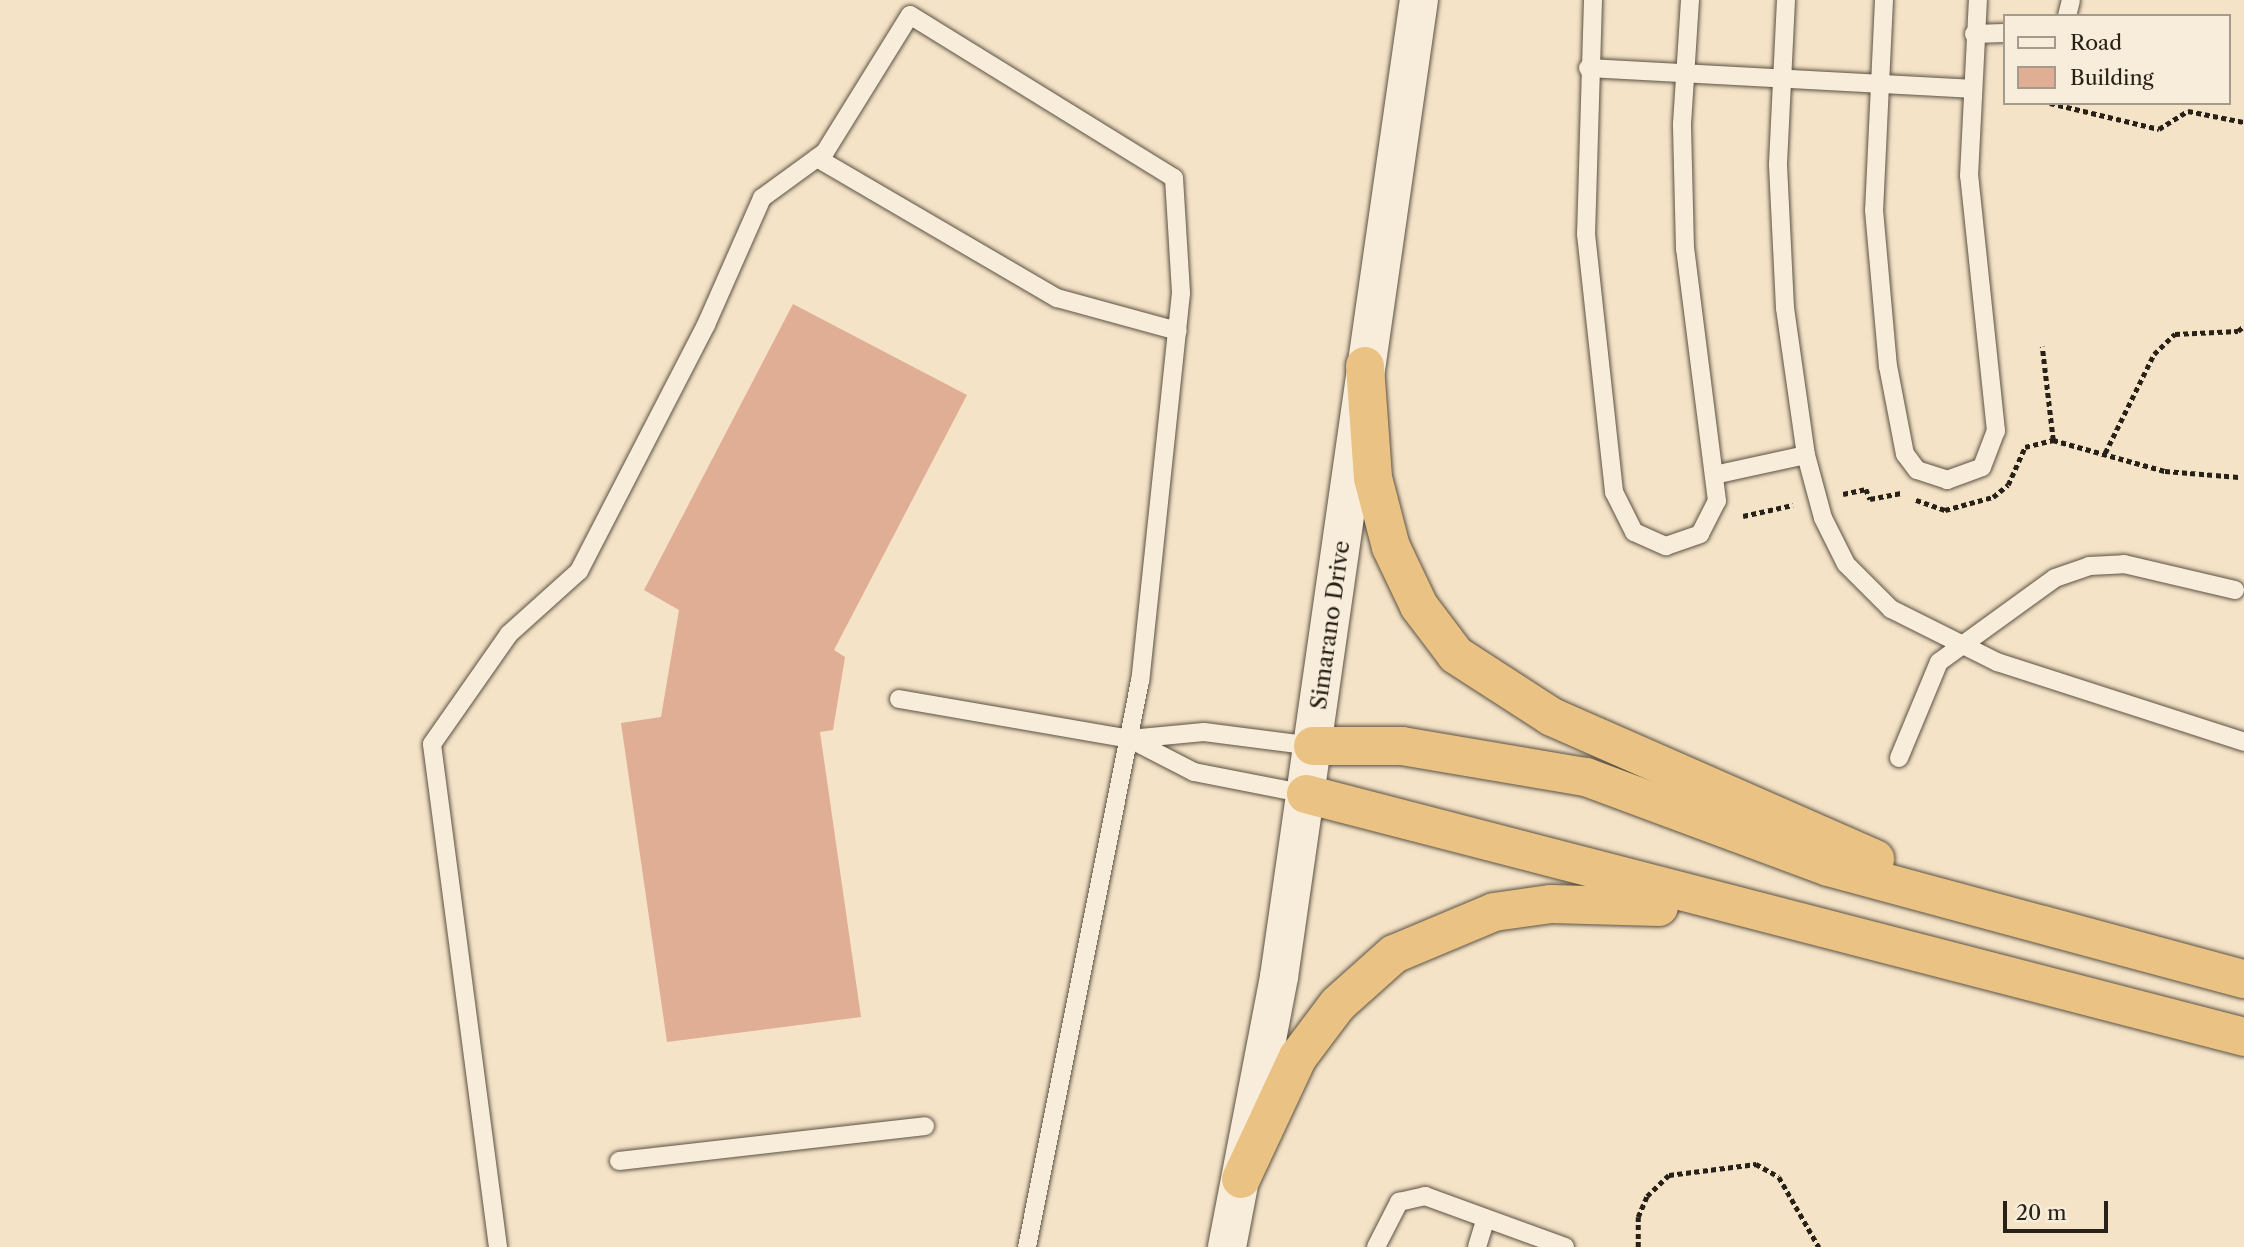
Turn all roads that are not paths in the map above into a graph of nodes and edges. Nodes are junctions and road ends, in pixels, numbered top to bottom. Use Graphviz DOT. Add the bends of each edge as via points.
graph roads {
  1 [pos="1419,0"];
  2 [pos="1593,0"];
  3 [pos="1690,0"];
  4 [pos="1786,0"];
  5 [pos="1884,0"];
  6 [pos="1978,0"];
  7 [pos="2002,33"];
  8 [pos="1974,34"];
  9 [pos="1588,68"];
  10 [pos="1684,74"];
  11 [pos="1780,78"];
  12 [pos="1876,84"];
  13 [pos="1970,89"];
  14 [pos="817,158"];
  15 [pos="1178,331"];
  16 [pos="1365,366"];
  17 [pos="1806,455"];
  18 [pos="1714,475"];
  19 [pos="2235,590"];
  20 [pos="1959,644"];
  21 [pos="899,699"];
  22 [pos="1130,739"];
  23 [pos="2244,742"];
  24 [pos="1313,746"];
  25 [pos="1899,758"];
  26 [pos="1306,794"];
  27 [pos="1769,918"];
  28 [pos="2015,919"];
  29 [pos="2244,979"];
  30 [pos="2244,1037"];
  31 [pos="925,1126"];
  32 [pos="619,1161"];
  33 [pos="1241,1180"];
  34 [pos="1486,1218"];
  35 [pos="498,1247"];
  36 [pos="1027,1247"];
  37 [pos="1227,1247"];
  38 [pos="1376,1247"];
  39 [pos="1476,1247"];
  40 [pos="1565,1247"];
  1 -- 16 [label="street, Simarano Drive"];
  2 -- 9 [label="lane"];
  3 -- 10 [label="lane"];
  4 -- 11 [label="lane"];
  5 -- 12 [label="lane"];
  6 -- 8 [label="lane"];
  7 -- 8 [label="lane"];
  8 -- 13 [label="lane"];
  9 -- 10 [label="lane"];
  9 -- 18 [label="lane" via="1586,234 1616,502 1640,537 1657,545 1683,543 1712,519"];
  10 -- 11 [label="lane"];
  10 -- 18 [label="lane" via="1688,292"];
  11 -- 12 [label="lane"];
  11 -- 17 [label="lane" via="1781,260"];
  12 -- 13 [label="lane"];
  12 -- 13 [label="lane" via="1876,249 1895,405 1910,463 1947,481 1982,467 1996,431 1973,255"];
  14 -- 15 [label="lane" via="1057,298"];
  14 -- 15 [label="lane" via="910,15 1174,178"];
  14 -- 35 [label="lane" via="762,198 706,324 579,571 509,634 432,744"];
  15 -- 22 [label="lane"];
  16 -- 24 [label="street, Simarano Drive"];
  16 -- 28 [label="highway" via="1373,478 1391,547 1431,624 1472,668 1586,734"];
  17 -- 18 [label="lane"];
  17 -- 20 [label="lane" via="1828,532 1859,581 1891,608"];
  19 -- 20 [label="lane" via="2124,564 2089,566 2041,586"];
  20 -- 23 [label="lane" via="2042,680"];
  20 -- 25 [label="lane" via="1931,673"];
  21 -- 22 [label="lane"];
  22 -- 24 [label="lane" via="1204,732"];
  22 -- 26 [label="lane" via="1194,772"];
  22 -- 36 [label="lane"];
  24 -- 26 [label="street, Simarano Drive"];
  24 -- 28 [label="highway" via="1402,746 1576,775 1828,867"];
  26 -- 27 [label="highway"];
  26 -- 33 [label="street, Simarano Drive"];
  27 -- 30 [label="highway"];
  27 -- 33 [label="highway" via="1551,904 1475,916 1423,937 1380,964 1324,1020 1281,1087"];
  28 -- 29 [label="highway"];
  31 -- 32 [label="lane"];
  33 -- 37 [label="street, Simarano Drive"];
  34 -- 38 [label="lane" via="1425,1196 1399,1202"];
  34 -- 39 [label="lane"];
  34 -- 40 [label="lane"];
}
